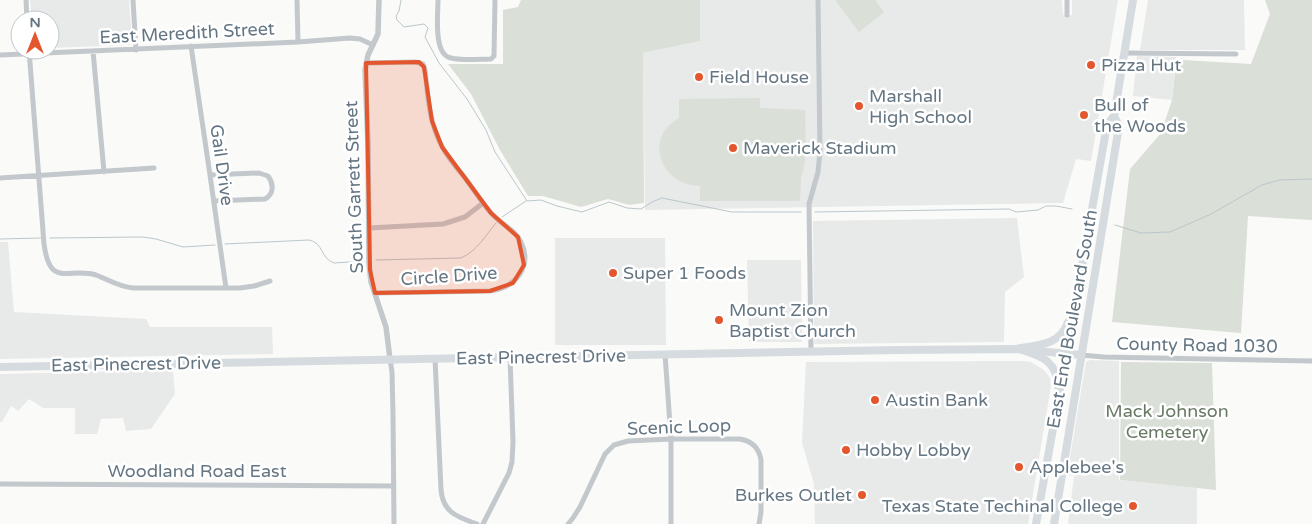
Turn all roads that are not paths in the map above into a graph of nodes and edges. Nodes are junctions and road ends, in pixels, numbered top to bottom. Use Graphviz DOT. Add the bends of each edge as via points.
graph roads {
  1 [pos="133,0"];
  2 [pos="297,0"];
  3 [pos="380,0"];
  4 [pos="438,0"];
  5 [pos="495,0"];
  6 [pos="818,0"];
  7 [pos="1067,0"];
  8 [pos="1133,0"];
  9 [pos="1067,15"];
  10 [pos="298,42"];
  11 [pos="373,45"];
  12 [pos="191,46"];
  13 [pos="136,50"];
  14 [pos="93,51"];
  15 [pos="60,52"];
  16 [pos="1125,53"];
  17 [pos="1236,54"];
  18 [pos="30,60"];
  19 [pos="366,63"];
  20 [pos="1114,116"];
  21 [pos="154,168"];
  22 [pos="104,172"];
  23 [pos="210,175"];
  24 [pos="39,176"];
  25 [pos="0,178"];
  26 [pos="214,201"];
  27 [pos="483,203"];
  28 [pos="369,228"];
  29 [pos="270,281"];
  30 [pos="226,288"];
  31 [pos="375,294"];
  32 [pos="1074,306"];
  33 [pos="1019,349"];
  34 [pos="811,352"];
  35 [pos="1067,353"];
  36 [pos="665,354"];
  37 [pos="1081,355"];
  38 [pos="510,357"];
  39 [pos="434,358"];
  40 [pos="390,359"];
  41 [pos="1312,361"];
  42 [pos="2,367"];
  43 [pos="1058,400"];
  44 [pos="671,439"];
  45 [pos="0,484"];
  46 [pos="394,486"];
  47 [pos="394,524"];
  48 [pos="477,524"];
  49 [pos="483,524"];
  50 [pos="568,524"];
  51 [pos="671,524"];
  52 [pos="759,524"];
  53 [pos="1036,524"];
  54 [pos="1054,524"];
  1 -- 13 [label="street"];
  2 -- 10 [label="street"];
  3 -- 11 [label="street, South Garrett Street" via="379,29"];
  4 -- 5 [label="street" via="438,41 444,55 453,59 493,58"];
  6 -- 34 [label="street" via="820,151 809,208"];
  7 -- 9 [label="street"];
  8 -- 16 [label="main road, East End Boulevard South"];
  10 -- 11 [label="street, East Meredith Street" via="356,38"];
  10 -- 12 [label="street, East Meredith Street"];
  11 -- 19 [label="street, South Garrett Street"];
  12 -- 13 [label="street, East Meredith Street"];
  12 -- 23 [label="street, Gail Drive"];
  13 -- 14 [label="street, East Meredith Street"];
  14 -- 15 [label="street, East Meredith Street"];
  14 -- 22 [label="street"];
  16 -- 17 [label="street"];
  16 -- 20 [label="main road, East End Boulevard South"];
  18 -- 24 [label="street"];
  19 -- 27 [label="street, Circle Drive" via="422,64 438,137 451,162"];
  19 -- 28 [label="street, South Garrett Street"];
  20 -- 32 [label="main road, East End Boulevard South" via="1107,125"];
  20 -- 37 [label="main road, East End Boulevard South" via="1119,126"];
  21 -- 22 [label="street"];
  22 -- 24 [label="street"];
  23 -- 26 [label="street, Gail Drive"];
  23 -- 26 [label="street" via="259,174 268,176 272,184 272,192 265,199"];
  24 -- 25 [label="street"];
  24 -- 30 [label="street" via="45,251 50,267 57,273 94,275 127,288"];
  26 -- 30 [label="street, Gail Drive"];
  27 -- 28 [label="street" via="465,217 443,224"];
  27 -- 31 [label="street, Circle Drive" via="522,245 524,265 513,283 490,291"];
  28 -- 31 [label="street, South Garrett Street" via="370,276"];
  29 -- 30 [label="street"];
  31 -- 40 [label="street, South Garrett Street" via="386,327"];
  32 -- 33 [label="main road" via="1066,328 1057,339"];
  32 -- 35 [label="main road, East End Boulevard South"];
  33 -- 34 [label="main road, East Pinecrest Drive"];
  33 -- 35 [label="main road, East Pinecrest Drive"];
  33 -- 43 [label="main road" via="1042,358 1052,367 1057,378"];
  34 -- 36 [label="main road, East Pinecrest Drive"];
  35 -- 37 [label="main road, East Pinecrest Drive"];
  35 -- 43 [label="main road, East End Boulevard South"];
  36 -- 38 [label="main road, East Pinecrest Drive"];
  36 -- 44 [label="street"];
  37 -- 41 [label="street, County Road 1030"];
  37 -- 54 [label="main road, East End Boulevard South"];
  38 -- 39 [label="main road, East Pinecrest Drive"];
  38 -- 49 [label="street" via="512,462"];
  39 -- 40 [label="main road, East Pinecrest Drive"];
  39 -- 48 [label="street" via="442,500 457,517"];
  40 -- 42 [label="main road, East Pinecrest Drive"];
  40 -- 46 [label="street, South Garrett Street"];
  43 -- 53 [label="main road, East End Boulevard South"];
  44 -- 50 [label="street, Scenic Loop" via="628,441 609,449"];
  44 -- 51 [label="street"];
  44 -- 52 [label="street, Scenic Loop" via="740,439 755,446 761,460"];
  45 -- 46 [label="street, Woodland Road East"];
  46 -- 47 [label="street, South Garrett Street"];
}
